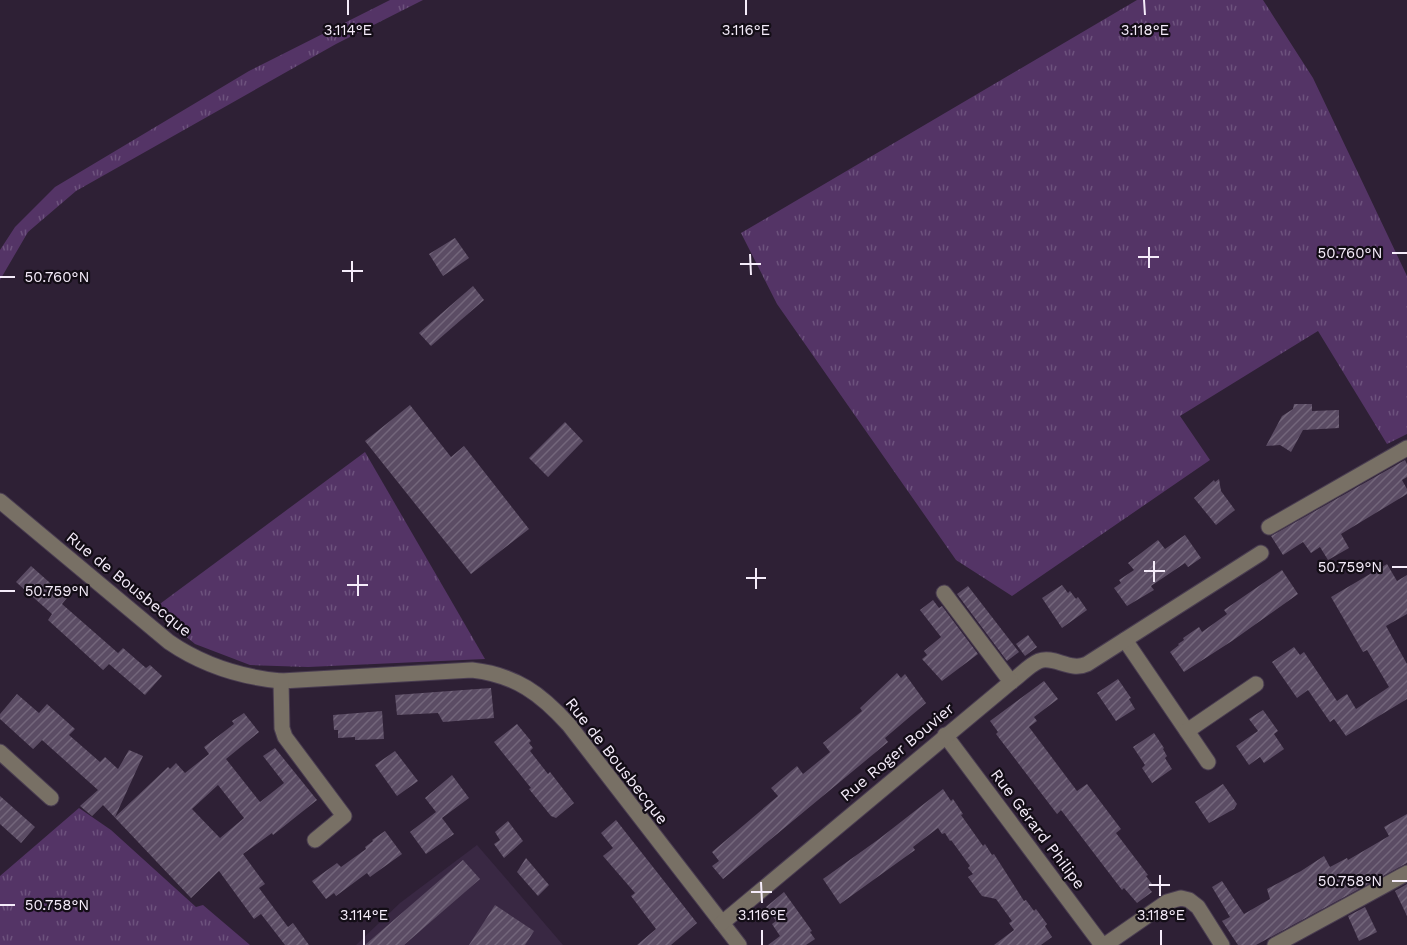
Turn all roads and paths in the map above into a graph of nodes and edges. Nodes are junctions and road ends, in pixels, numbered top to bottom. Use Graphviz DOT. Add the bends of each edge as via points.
graph roads {
  1 [pos="1407,448"];
  2 [pos="0,501"];
  3 [pos="1269,526"];
  4 [pos="1261,553"];
  5 [pos="944,593"];
  6 [pos="1125,640"];
  7 [pos="282,681"];
  8 [pos="1011,682"];
  9 [pos="1256,684"];
  10 [pos="1187,731"];
  11 [pos="945,735"];
  12 [pos="0,752"];
  13 [pos="1208,762"];
  14 [pos="51,798"];
  15 [pos="315,840"];
  16 [pos="1407,873"];
  17 [pos="722,923"];
  18 [pos="738,945"];
  19 [pos="1104,945"];
  20 [pos="1222,945"];
  21 [pos="1275,945"];
  1 -- 3 [label="street"];
  2 -- 7 [label="street, Rue de Bousbecque" via="181,650 223,670"];
  4 -- 6 [label="street, Rue Roger Bouvier"];
  5 -- 8 [label="street"];
  6 -- 8 [label="street, Rue Roger Bouvier" via="1083,666 1041,661"];
  6 -- 10 [label="street"];
  7 -- 15 [label="street" via="285,736 344,816"];
  7 -- 17 [label="street, Rue de Bousbecque" via="472,670 530,688 569,725"];
  8 -- 11 [label="street, Rue Roger Bouvier"];
  9 -- 10 [label="street"];
  10 -- 13 [label="street"];
  11 -- 17 [label="street, Rue Roger Bouvier"];
  11 -- 19 [label="street, Rue Gérard Philipe"];
  12 -- 14 [label="street"];
  16 -- 21 [label="street"];
  17 -- 18 [label="street, Rue de Bousbecque"];
  19 -- 20 [label="street" via="1176,899 1185,899 1198,907"];
}
